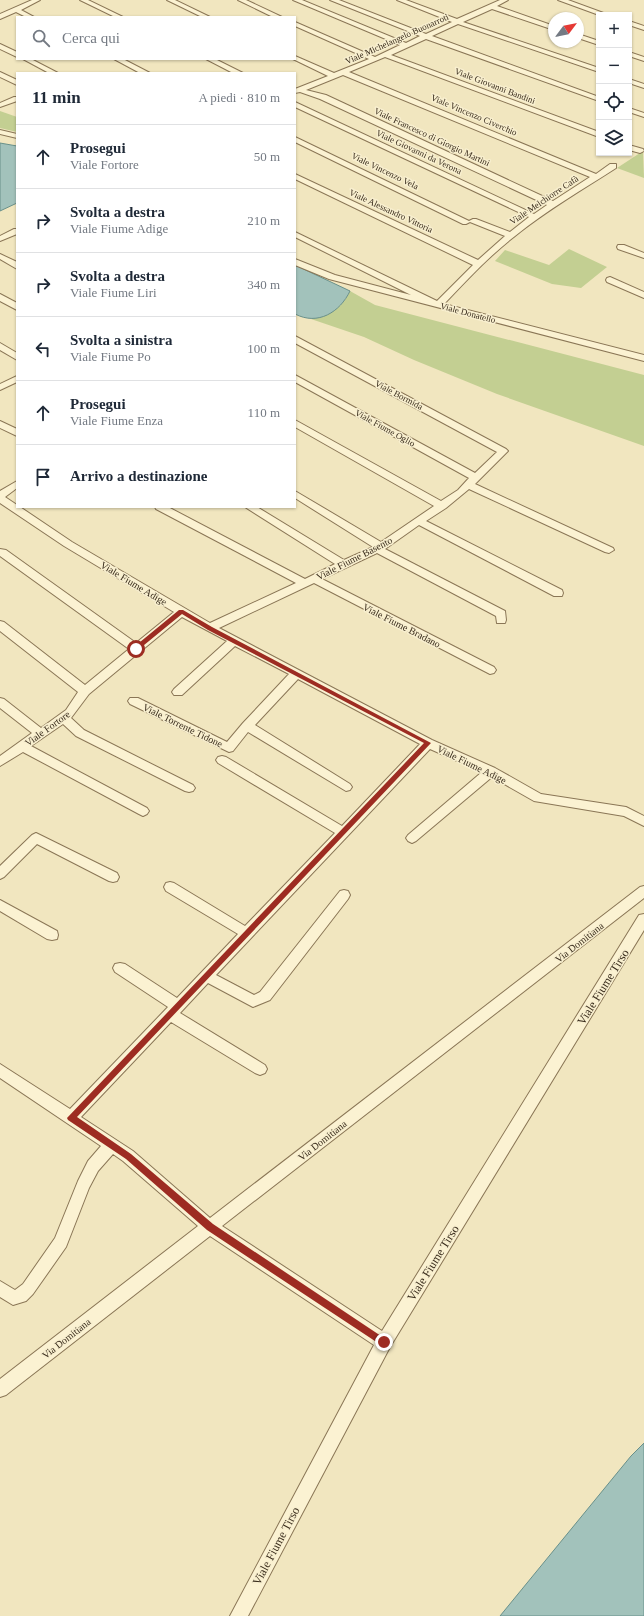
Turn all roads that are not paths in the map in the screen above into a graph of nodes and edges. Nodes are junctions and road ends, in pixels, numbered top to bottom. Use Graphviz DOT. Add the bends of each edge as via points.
graph roads {
  1 [pos="36,0"];
  2 [pos="83,0"];
  3 [pos="170,0"];
  4 [pos="241,0"];
  5 [pos="296,0"];
  6 [pos="333,0"];
  7 [pos="400,0"];
  8 [pos="505,0"];
  9 [pos="561,0"];
  10 [pos="491,4"];
  11 [pos="15,10"];
  12 [pos="597,12"];
  13 [pos="28,16"];
  14 [pos="118,16"];
  15 [pos="205,16"];
  16 [pos="277,16"];
  17 [pos="0,17"];
  18 [pos="458,22"];
  19 [pos="296,24"];
  20 [pos="632,24"];
  21 [pos="548,26"];
  22 [pos="644,28"];
  23 [pos="425,36"];
  24 [pos="584,38"];
  25 [pos="596,42"];
  26 [pos="405,45"];
  27 [pos="0,46"];
  28 [pos="16,54"];
  29 [pos="384,55"];
  30 [pos="632,55"];
  31 [pos="296,58"];
  32 [pos="375,59"];
  33 [pos="644,59"];
  34 [pos="28,60"];
  35 [pos="119,60"];
  36 [pos="211,60"];
  37 [pos="596,69"];
  38 [pos="52,72"];
  39 [pos="144,72"];
  40 [pos="237,72"];
  41 [pos="343,72"];
  42 [pos="1,75"];
  43 [pos="334,76"];
  44 [pos="16,82"];
  45 [pos="632,82"];
  46 [pos="644,86"];
  47 [pos="297,91"];
  48 [pos="16,98"];
  49 [pos="596,98"];
  50 [pos="296,104"];
  51 [pos="0,105"];
  52 [pos="632,111"];
  53 [pos="644,115"];
  54 [pos="0,132"];
  55 [pos="596,134"];
  56 [pos="16,136"];
  57 [pos="296,139"];
  58 [pos="632,148"];
  59 [pos="640,151"];
  60 [pos="613,166"];
  61 [pos="296,176"];
  62 [pos="596,177"];
  63 [pos="554,205"];
  64 [pos="535,217"];
  65 [pos="16,231"];
  66 [pos="296,234"];
  67 [pos="510,235"];
  68 [pos="2,238"];
  69 [pos="16,243"];
  70 [pos="621,247"];
  71 [pos="0,256"];
  72 [pos="644,256"];
  73 [pos="296,262"];
  74 [pos="479,264"];
  75 [pos="16,265"];
  76 [pos="610,280"];
  77 [pos="644,295"];
  78 [pos="0,297"];
  79 [pos="438,305"];
  80 [pos="16,306"];
  81 [pos="296,340"];
  82 [pos="0,346"];
  83 [pos="16,356"];
  84 [pos="644,358"];
  85 [pos="16,379"];
  86 [pos="296,379"];
  87 [pos="0,387"];
  88 [pos="0,424"];
  89 [pos="296,424"];
  90 [pos="16,432"];
  91 [pos="503,452"];
  92 [pos="476,478"];
  93 [pos="16,485"];
  94 [pos="468,485"];
  95 [pos="296,495"];
  96 [pos="0,496"];
  97 [pos="442,506"];
  98 [pos="16,507"];
  99 [pos="17,508"];
  100 [pos="162,508"];
  101 [pos="252,508"];
  102 [pos="419,521"];
  103 [pos="379,548"];
  104 [pos="609,550"];
  105 [pos="2,552"];
  106 [pos="344,564"];
  107 [pos="309,581"];
  108 [pos="558,593"];
  109 [pos="181,612"];
  110 [pos="501,620"];
  111 [pos="0,625"];
  112 [pos="210,628"];
  113 [pos="234,641"];
  114 [pos="136,649"];
  115 [pos="490,670"];
  116 [pos="296,674"];
  117 [pos="84,691"];
  118 [pos="178,692"];
  119 [pos="134,701"];
  120 [pos="0,702"];
  121 [pos="64,718"];
  122 [pos="247,726"];
  123 [pos="40,734"];
  124 [pos="428,743"];
  125 [pos="22,746"];
  126 [pos="2,759"];
  127 [pos="222,760"];
  128 [pos="491,771"];
  129 [pos="346,787"];
  130 [pos="189,788"];
  131 [pos="143,811"];
  132 [pos="644,821"];
  133 [pos="344,832"];
  134 [pos="412,838"];
  135 [pos="0,874"];
  136 [pos="113,877"];
  137 [pos="170,887"];
  138 [pos="644,891"];
  139 [pos="344,895"];
  140 [pos="0,905"];
  141 [pos="644,919"];
  142 [pos="246,934"];
  143 [pos="52,935"];
  144 [pos="120,968"];
  145 [pos="206,976"];
  146 [pos="174,1010"];
  147 [pos="260,1069"];
  148 [pos="0,1070"];
  149 [pos="71,1118"];
  150 [pos="111,1145"];
  151 [pos="210,1227"];
  152 [pos="0,1288"];
  153 [pos="384,1342"];
  154 [pos="0,1389"];
  155 [pos="239,1616"];
  1 -- 11 [label="street"];
  2 -- 14 [label="street"];
  3 -- 15 [label="street"];
  4 -- 16 [label="street"];
  5 -- 26 [label="street"];
  6 -- 23 [label="street"];
  7 -- 18 [label="street"];
  8 -- 10 [label="street, Viale Michelangelo Buonarroti"];
  9 -- 12 [label="street"];
  10 -- 18 [label="street, Viale Michelangelo Buonarroti"];
  10 -- 21 [label="street"];
  11 -- 13 [label="street"];
  11 -- 17 [label="street"];
  18 -- 23 [label="street, Viale Michelangelo Buonarroti"];
  18 -- 37 [label="street"];
  19 -- 32 [label="street"];
  20 -- 22 [label="street"];
  23 -- 26 [label="street, Viale Michelangelo Buonarroti"];
  23 -- 49 [label="street"];
  24 -- 25 [label="street"];
  26 -- 29 [label="street, Viale Michelangelo Buonarroti"];
  27 -- 28 [label="street"];
  29 -- 32 [label="street, Viale Michelangelo Buonarroti"];
  29 -- 55 [label="street, Viale Giovanni Bandini"];
  30 -- 33 [label="street"];
  31 -- 43 [label="street"];
  32 -- 41 [label="street, Viale Michelangelo Buonarroti"];
  34 -- 38 [label="street"];
  35 -- 39 [label="street"];
  36 -- 40 [label="street"];
  41 -- 43 [label="street, Viale Michelangelo Buonarroti"];
  41 -- 62 [label="street, Viale Vincenzo Civerchio"];
  42 -- 44 [label="street"];
  43 -- 47 [label="street, Viale Michelangelo Buonarroti"];
  45 -- 46 [label="street"];
  47 -- 63 [label="street, Viale Francesco di Giorgio Martini" via="323,97"];
  48 -- 51 [label="street"];
  50 -- 64 [label="street, Viale Giovanni da Verona"];
  52 -- 53 [label="street"];
  54 -- 56 [label="street"];
  57 -- 67 [label="street, Viale Vincenzo Vela" via="470,221"];
  58 -- 59 [label="street"];
  60 -- 62 [label="street, Viale Melchiorre Cafà"];
  61 -- 74 [label="street, Viale Alessandro Vittoria"];
  62 -- 63 [label="street, Viale Melchiorre Cafà"];
  63 -- 64 [label="street, Viale Melchiorre Cafà"];
  64 -- 67 [label="street, Viale Melchiorre Cafà"];
  65 -- 68 [label="street"];
  66 -- 79 [label="street"];
  67 -- 74 [label="street, Viale Melchiorre Cafà"];
  68 -- 69 [label="street"];
  70 -- 72 [label="street"];
  71 -- 75 [label="street"];
  73 -- 79 [label="street, Viale Donatello" via="332,277"];
  74 -- 79 [label="street, Viale Melchiorre Cafà"];
  76 -- 77 [label="street"];
  78 -- 80 [label="street"];
  79 -- 84 [label="street, Viale Donatello"];
  81 -- 91 [label="street, Viale Bormida"];
  82 -- 83 [label="street"];
  85 -- 87 [label="street"];
  86 -- 92 [label="street, Viale Fiume Oglio"];
  88 -- 90 [label="street"];
  89 -- 97 [label="street"];
  91 -- 92 [label="street, Viale Fiume Basento"];
  92 -- 94 [label="street, Viale Fiume Basento"];
  93 -- 96 [label="street"];
  94 -- 97 [label="street, Viale Fiume Basento"];
  94 -- 104 [label="street"];
  95 -- 103 [label="street"];
  96 -- 98 [label="street, Viale Fiume Adige"];
  97 -- 102 [label="street, Viale Fiume Basento"];
  99 -- 109 [label="street, Viale Fiume Adige" via="68,544"];
  100 -- 107 [label="street, Viale Fiume Bradano"];
  101 -- 106 [label="street"];
  102 -- 103 [label="street, Viale Fiume Basento"];
  102 -- 108 [label="street"];
  103 -- 106 [label="street, Viale Fiume Basento"];
  103 -- 110 [label="street" via="501,614"];
  105 -- 114 [label="street"];
  106 -- 107 [label="street, Viale Fiume Basento"];
  107 -- 112 [label="street, Viale Fiume Basento"];
  107 -- 115 [label="street, Viale Fiume Bradano"];
  109 -- 112 [label="street, Viale Fiume Adige"];
  109 -- 114 [label="street, Viale Fortore"];
  111 -- 117 [label="street"];
  112 -- 113 [label="street, Viale Fiume Adige"];
  113 -- 116 [label="street, Viale Fiume Adige"];
  113 -- 118 [label="street"];
  114 -- 117 [label="street, Viale Fortore"];
  116 -- 122 [label="street, Viale Torrente Tidone"];
  116 -- 124 [label="street, Viale Fiume Adige"];
  117 -- 121 [label="street, Viale Fortore" via="70,714"];
  119 -- 122 [label="street, Viale Torrente Tidone" via="230,748"];
  120 -- 123 [label="street"];
  121 -- 123 [label="street, Viale Fortore"];
  121 -- 130 [label="street" via="80,733"];
  122 -- 129 [label="street"];
  123 -- 125 [label="street, Viale Fortore"];
  124 -- 128 [label="street, Viale Fiume Adige"];
  124 -- 133 [label="street"];
  125 -- 126 [label="street, Viale Fortore"];
  125 -- 131 [label="street"];
  127 -- 133 [label="street"];
  128 -- 132 [label="street, Viale Fiume Adige" via="538,798 626,812"];
  128 -- 134 [label="street"];
  133 -- 142 [label="street"];
  135 -- 136 [label="street" via="36,838"];
  137 -- 142 [label="street"];
  138 -- 151 [label="street, Via Domitiana"];
  139 -- 145 [label="street" via="265,996 253,1001"];
  140 -- 143 [label="street"];
  141 -- 153 [label="street, Viale Fiume Tirso"];
  142 -- 145 [label="street"];
  144 -- 146 [label="street"];
  145 -- 146 [label="street"];
  146 -- 147 [label="street"];
  146 -- 149 [label="street"];
  148 -- 149 [label="street"];
  149 -- 150 [label="street"];
  150 -- 151 [label="street" via="128,1156"];
  150 -- 152 [label="street" via="93,1166 61,1242 28,1289 21,1296 13,1298"];
  151 -- 153 [label="street"];
  151 -- 154 [label="street, Via Domitiana"];
  153 -- 155 [label="street, Viale Fiume Tirso"];
}
